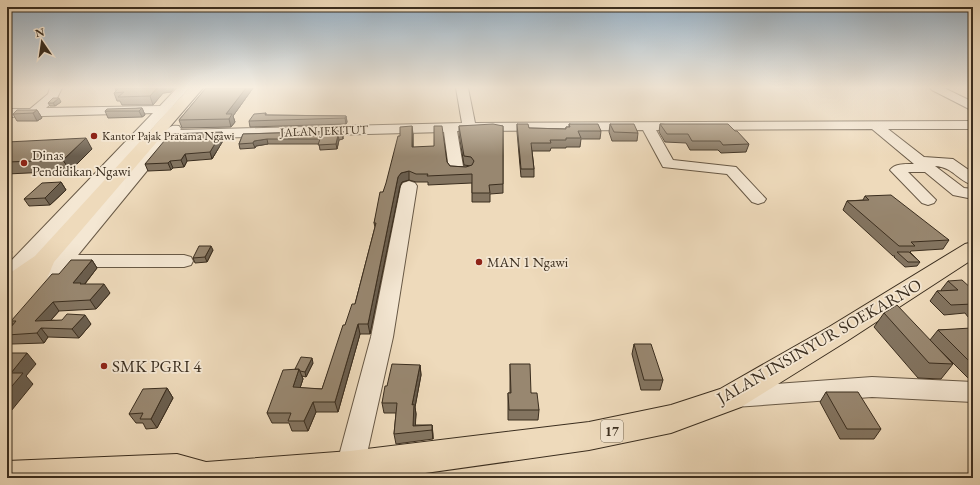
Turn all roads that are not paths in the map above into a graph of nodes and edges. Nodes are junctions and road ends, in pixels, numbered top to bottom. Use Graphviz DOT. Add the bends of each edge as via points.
graph roads {
  1 [pos="96,111"];
  2 [pos="168,111"];
  3 [pos="169,111"];
  4 [pos="185,111"];
  5 [pos="466,111"];
  6 [pos="34,112"];
  7 [pos="7,113"];
  8 [pos="875,125"];
  9 [pos="973,125"];
  10 [pos="648,126"];
  11 [pos="450,127"];
  12 [pos="469,127"];
  13 [pos="162,135"];
  14 [pos="925,165"];
  15 [pos="466,170"];
  16 [pos="973,180"];
  17 [pos="409,186"];
  18 [pos="973,194"];
  19 [pos="758,199"];
  20 [pos="928,200"];
  21 [pos="973,249"];
  22 [pos="53,261"];
  23 [pos="184,261"];
  24 [pos="8,282"];
  25 [pos="7,314"];
  26 [pos="7,326"];
  27 [pos="973,392"];
  28 [pos="730,398"];
  29 [pos="350,467"];
  30 [pos="387,470"];
  31 [pos="7,478"];
  32 [pos="207,478"];
  1 -- 6 [label="street"];
  2 -- 24 [label="street" via="21,263"];
  3 -- 13 [label="main road"];
  4 -- 13 [label="street"];
  5 -- 12 [label="street"];
  6 -- 7 [label="street"];
  8 -- 9 [label="street, JALAN JEKITUT"];
  8 -- 10 [label="street, JALAN JEKITUT"];
  8 -- 14 [label="street"];
  10 -- 12 [label="street, JALAN JEKITUT"];
  10 -- 19 [label="street" via="668,164 731,170"];
  11 -- 12 [label="street, JALAN JEKITUT"];
  11 -- 13 [label="street, JALAN JEKITUT"];
  11 -- 15 [label="street" via="456,170"];
  13 -- 22 [label="main road"];
  14 -- 16 [label="street" via="948,162"];
  14 -- 18 [label="street" via="960,193"];
  14 -- 20 [label="street" via="897,170"];
  17 -- 29 [label="street" via="382,337"];
  21 -- 28 [label="main road, JALAN INSINYUR SOEKARNO / 17"];
  22 -- 23 [label="street"];
  22 -- 24 [label="main road"];
  22 -- 25 [label="main road"];
  22 -- 26 [label="street"];
  27 -- 28 [label="street" via="872,387"];
  28 -- 30 [label="main road, JALAN INSINYUR SOEKARNO / 17" via="671,419 588,436"];
  29 -- 30 [label="main road, JALAN INSINYUR SOEKARNO / 17"];
  29 -- 32 [label="main road, JALAN INSINYUR SOEKARNO / 17"];
  31 -- 32 [label="main road, JALAN INSINYUR SOEKARNO / 17" via="177,470"];
}
